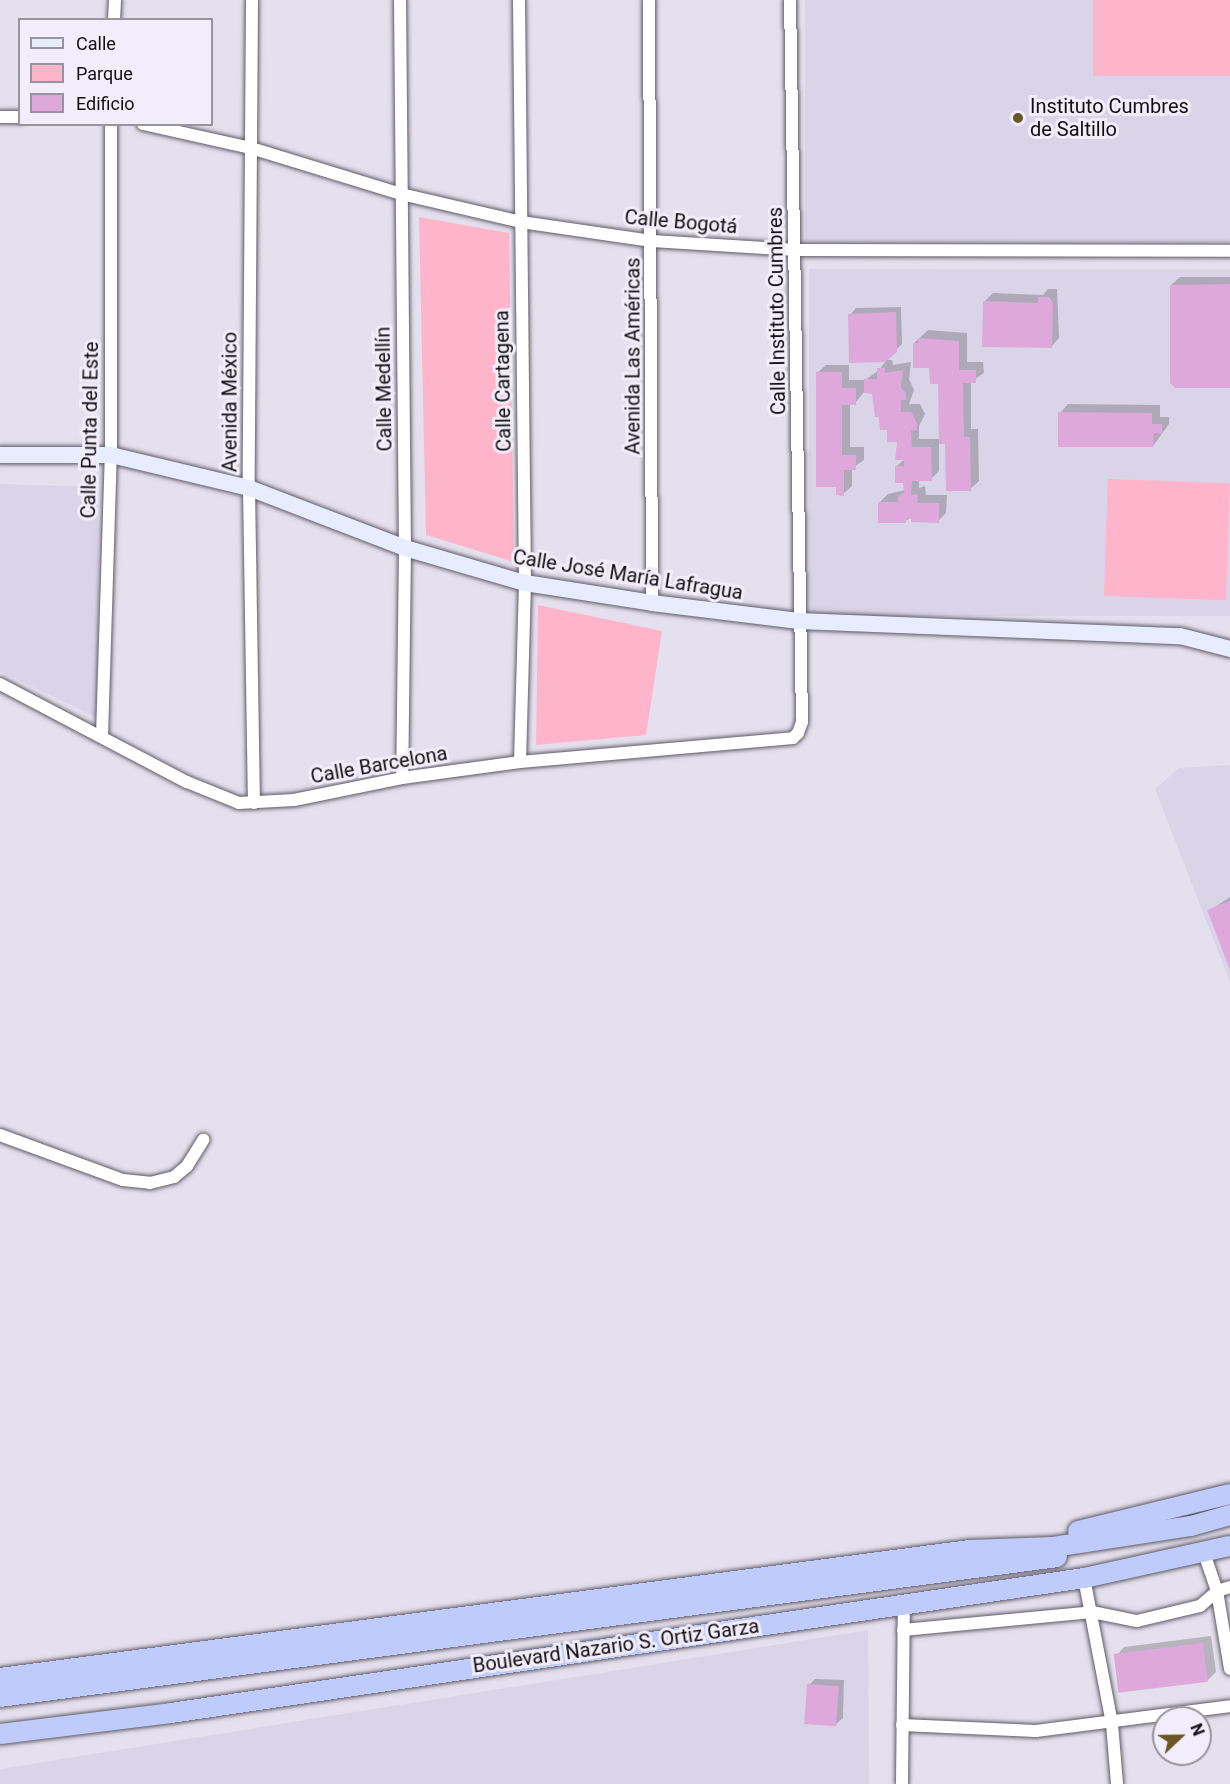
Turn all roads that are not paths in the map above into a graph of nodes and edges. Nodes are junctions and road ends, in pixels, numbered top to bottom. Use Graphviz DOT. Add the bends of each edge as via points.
graph roads {
  1 [pos="115,0"];
  2 [pos="252,0"];
  3 [pos="400,0"];
  4 [pos="519,0"];
  5 [pos="649,0"];
  6 [pos="790,0"];
  7 [pos="114,18"];
  8 [pos="0,117"];
  9 [pos="18,117"];
  10 [pos="111,126"];
  11 [pos="152,126"];
  12 [pos="251,148"];
  13 [pos="401,194"];
  14 [pos="521,222"];
  15 [pos="652,241"];
  16 [pos="797,250"];
  17 [pos="1230,251"];
  18 [pos="0,455"];
  19 [pos="111,455"];
  20 [pos="249,488"];
  21 [pos="405,548"];
  22 [pos="525,584"];
  23 [pos="652,603"];
  24 [pos="799,621"];
  25 [pos="1230,649"];
  26 [pos="0,684"];
  27 [pos="102,736"];
  28 [pos="793,738"];
  29 [pos="520,762"];
  30 [pos="402,778"];
  31 [pos="254,803"];
  32 [pos="0,1135"];
  33 [pos="203,1140"];
  34 [pos="1230,1494"];
  35 [pos="1230,1515"];
  36 [pos="1191,1526"];
  37 [pos="1221,1549"];
  38 [pos="970,1550"];
  39 [pos="1084,1578"];
  40 [pos="1230,1587"];
  41 [pos="1217,1591"];
  42 [pos="904,1604"];
  43 [pos="1092,1612"];
  44 [pos="903,1630"];
  45 [pos="1230,1669"];
  46 [pos="0,1678"];
  47 [pos="0,1697"];
  48 [pos="1230,1706"];
  49 [pos="1112,1724"];
  50 [pos="902,1725"];
  51 [pos="0,1734"];
  52 [pos="902,1784"];
  53 [pos="1117,1784"];
  1 -- 7 [label="street"];
  2 -- 12 [label="street, Avenida México"];
  3 -- 13 [label="street, Calle Medellín"];
  4 -- 14 [label="street, Calle Cartagena"];
  5 -- 15 [label="street, Avenida Las Américas"];
  6 -- 16 [label="street, Calle Instituto Cumbres"];
  8 -- 9 [label="street"];
  10 -- 19 [label="street, Calle Punta del Este"];
  11 -- 12 [label="street, Calle Bogotá"];
  12 -- 13 [label="street, Calle Bogotá"];
  12 -- 20 [label="street, Avenida México"];
  13 -- 14 [label="street, Calle Bogotá"];
  13 -- 21 [label="street, Calle Medellín"];
  14 -- 15 [label="street, Calle Bogotá"];
  14 -- 22 [label="street, Calle Cartagena"];
  15 -- 16 [label="street, Calle Bogotá"];
  15 -- 23 [label="street, Avenida Las Américas"];
  16 -- 17 [label="street, Calle Bogotá"];
  16 -- 24 [label="street, Calle Instituto Cumbres"];
  18 -- 19 [label="main road, Calle José María Lafragua"];
  19 -- 20 [label="main road, Calle José María Lafragua"];
  19 -- 27 [label="street, Calle Punta del Este"];
  20 -- 21 [label="main road, Calle José María Lafragua"];
  20 -- 31 [label="street, Avenida México"];
  21 -- 22 [label="main road, Calle José María Lafragua"];
  21 -- 30 [label="street, Calle Medellín"];
  22 -- 23 [label="main road, Calle José María Lafragua"];
  22 -- 29 [label="street, Calle Cartagena"];
  23 -- 24 [label="main road, Calle José María Lafragua"];
  24 -- 25 [label="main road, Calle José María Lafragua" via="1180,636"];
  24 -- 28 [label="street, Calle Instituto Cumbres" via="802,722"];
  26 -- 27 [label="street, Calle Barcelona"];
  27 -- 31 [label="street, Calle Barcelona" via="222,799"];
  28 -- 29 [label="street, Calle Barcelona"];
  29 -- 30 [label="street, Calle Barcelona"];
  30 -- 31 [label="street, Calle Barcelona" via="294,800"];
  32 -- 33 [label="street" via="123,1180 150,1183 174,1177 187,1166"];
  34 -- 38 [label="highway" via="1076,1532"];
  35 -- 36 [label="highway"];
  36 -- 38 [label="highway" via="1053,1547"];
  36 -- 47 [label="highway" via="1127,1547 941,1576"];
  37 -- 39 [label="highway, Boulevard Nazario S. Ortiz Garza"];
  37 -- 41 [label="street"];
  38 -- 46 [label="highway"];
  39 -- 42 [label="highway, Boulevard Nazario S. Ortiz Garza"];
  39 -- 43 [label="street"];
  40 -- 41 [label="street"];
  41 -- 43 [label="street" via="1200,1606 1137,1621"];
  41 -- 45 [label="street"];
  42 -- 44 [label="street"];
  42 -- 51 [label="highway, Boulevard Nazario S. Ortiz Garza" via="171,1713"];
  43 -- 44 [label="street"];
  43 -- 49 [label="street"];
  44 -- 50 [label="street"];
  48 -- 49 [label="street"];
  49 -- 50 [label="street" via="1036,1731"];
  49 -- 53 [label="street"];
  50 -- 52 [label="street"];
}
